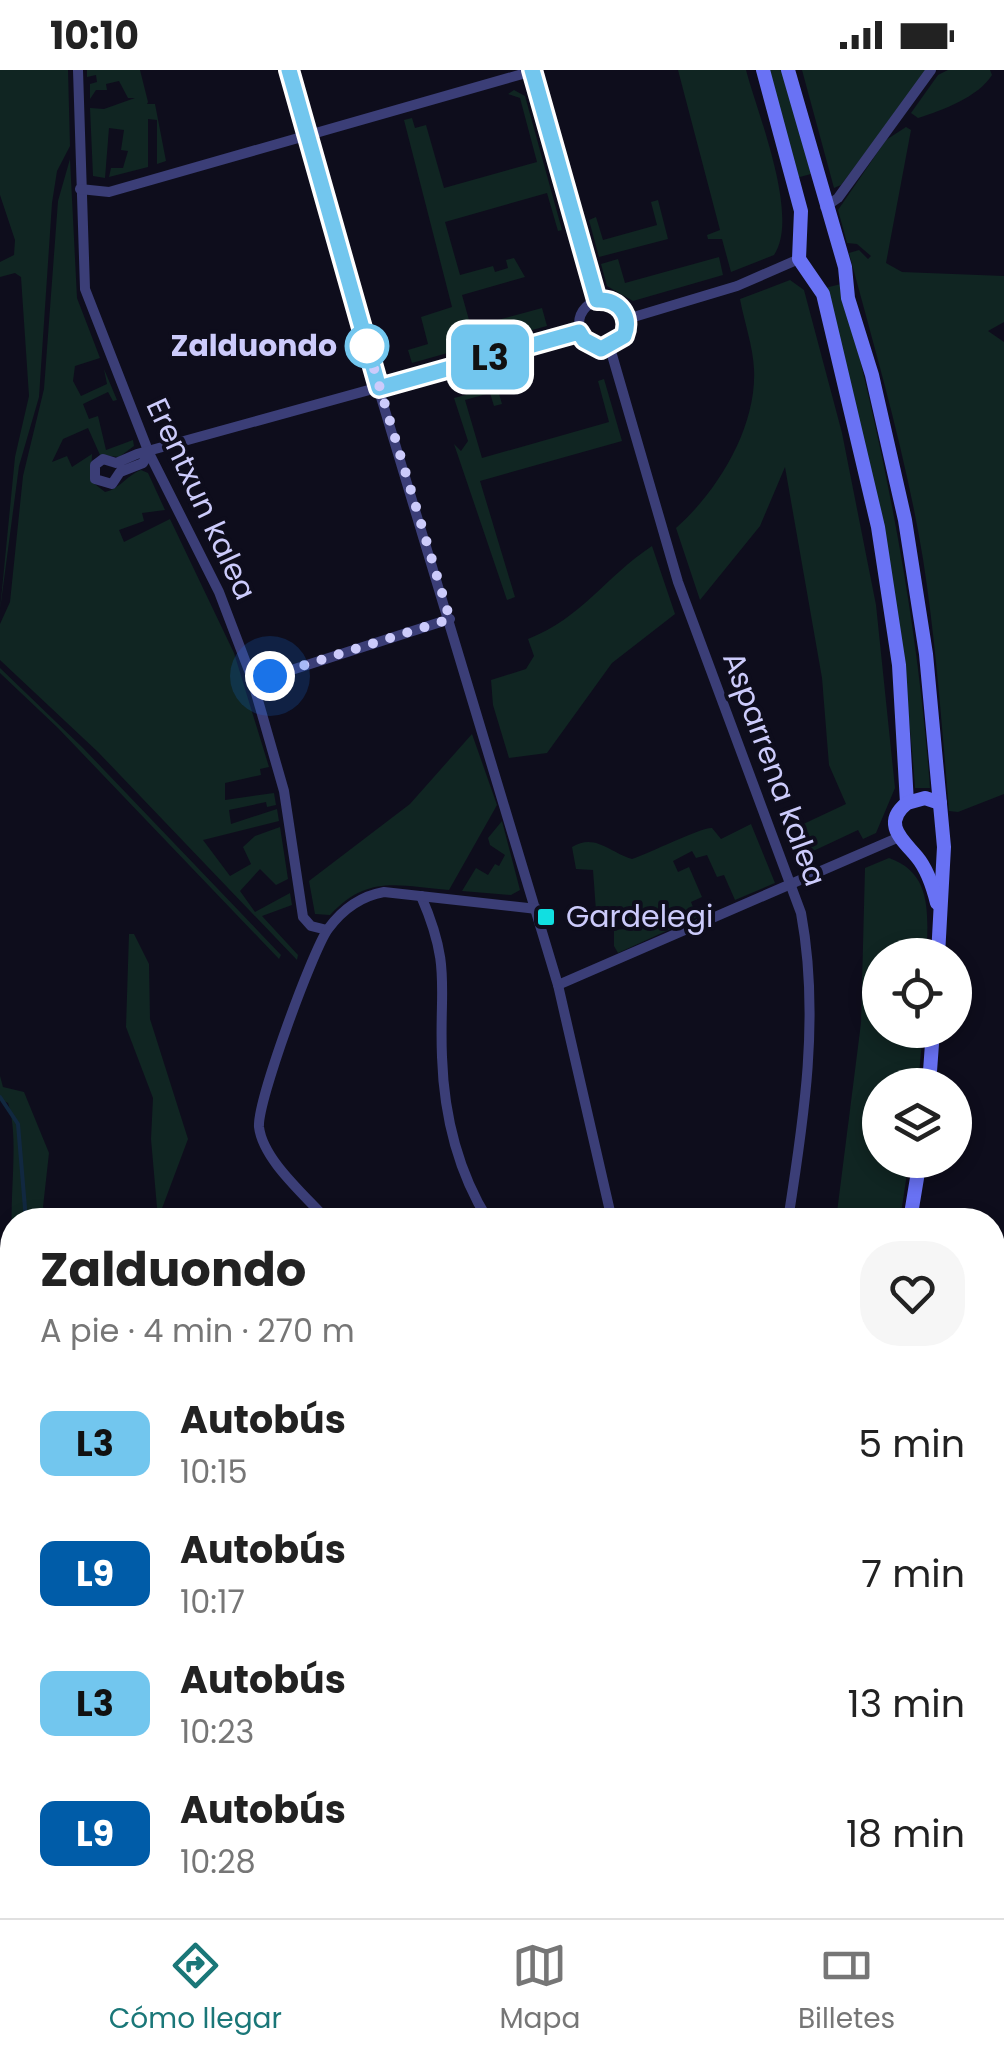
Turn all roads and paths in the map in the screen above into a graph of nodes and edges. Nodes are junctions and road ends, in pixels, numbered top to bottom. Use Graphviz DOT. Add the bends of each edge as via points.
graph roads {
  1 [pos="78,70"];
  2 [pos="290,70"];
  3 [pos="764,70"];
  4 [pos="788,70"];
  5 [pos="931,70"];
  6 [pos="533,71"];
  7 [pos="308,136"];
  8 [pos="80,189"];
  9 [pos="825,206"];
  10 [pos="832,222"];
  11 [pos="803,230"];
  12 [pos="799,259"];
  13 [pos="845,268"];
  14 [pos="813,276"];
  15 [pos="597,300"];
  16 [pos="627,319"];
  17 [pos="579,332"];
  18 [pos="610,348"];
  19 [pos="379,388"];
  20 [pos="149,453"];
  21 [pos="450,619"];
  22 [pos="251,676"];
  23 [pos="940,802"];
  24 [pos="907,804"];
  25 [pos="897,838"];
  26 [pos="944,847"];
  27 [pos="915,854"];
  28 [pos="792,885"];
  29 [pos="422,896"];
  30 [pos="939,908"];
  31 [pos="536,909"];
  32 [pos="327,930"];
  33 [pos="938,938"];
  34 [pos="558,985"];
  35 [pos="917,1178"];
  36 [pos="316,1208"];
  37 [pos="482,1208"];
  38 [pos="609,1208"];
  39 [pos="790,1208"];
  40 [pos="912,1208"];
  1 -- 8 [label="street, Erentxun kalea"];
  2 -- 7 [label="street"];
  3 -- 11 [label="main road"];
  4 -- 9 [label="main road"];
  5 -- 9 [label="street" via="838,198"];
  6 -- 7 [label="street"];
  6 -- 15 [label="street"];
  7 -- 8 [label="street" via="109,192"];
  7 -- 19 [label="street"];
  8 -- 20 [label="street, Erentxun kalea" via="85,289"];
  9 -- 10 [label="main road"];
  10 -- 11 [label="main road"];
  10 -- 13 [label="main road"];
  11 -- 12 [label="main road"];
  12 -- 14 [label="main road"];
  12 -- 16 [label="street" via="737,286"];
  13 -- 14 [label="main road"];
  13 -- 23 [label="main road" via="906,520"];
  14 -- 24 [label="main road" via="828,309 878,528 899,666"];
  15 -- 16 [label="street" via="615,303"];
  15 -- 17 [label="street" via="583,310"];
  16 -- 18 [label="street" via="624,336"];
  17 -- 18 [label="street" via="592,346"];
  17 -- 19 [label="street"];
  18 -- 28 [label="street, Asparrena kalea" via="678,582"];
  19 -- 20 [label="street"];
  19 -- 21 [label="street"];
  20 -- 20 [label="street" via="103,459 93,470 95,479 112,484"];
  20 -- 22 [label="street, Erentxun kalea" via="219,592"];
  21 -- 22 [label="street" via="279,674"];
  21 -- 31 [label="street"];
  22 -- 32 [label="street, Erentxun kalea" via="284,791 302,917"];
  23 -- 24 [label="main road"];
  23 -- 26 [label="main road"];
  24 -- 25 [label="main road" via="896,817"];
  25 -- 27 [label="main road"];
  25 -- 28 [label="street"];
  26 -- 27 [label="main road"];
  26 -- 30 [label="main road"];
  27 -- 30 [label="main road"];
  28 -- 34 [label="street"];
  28 -- 39 [label="street, Asparrena kalea" via="806,939 810,1002"];
  29 -- 31 [label="street"];
  29 -- 32 [label="street" via="372,894"];
  29 -- 37 [label="street" via="442,955 441,1055 455,1156"];
  30 -- 33 [label="main road"];
  31 -- 34 [label="street"];
  32 -- 36 [label="street" via="258,1124 269,1152"];
  34 -- 38 [label="street"];
  35 -- 40 [label="main road"];
}
